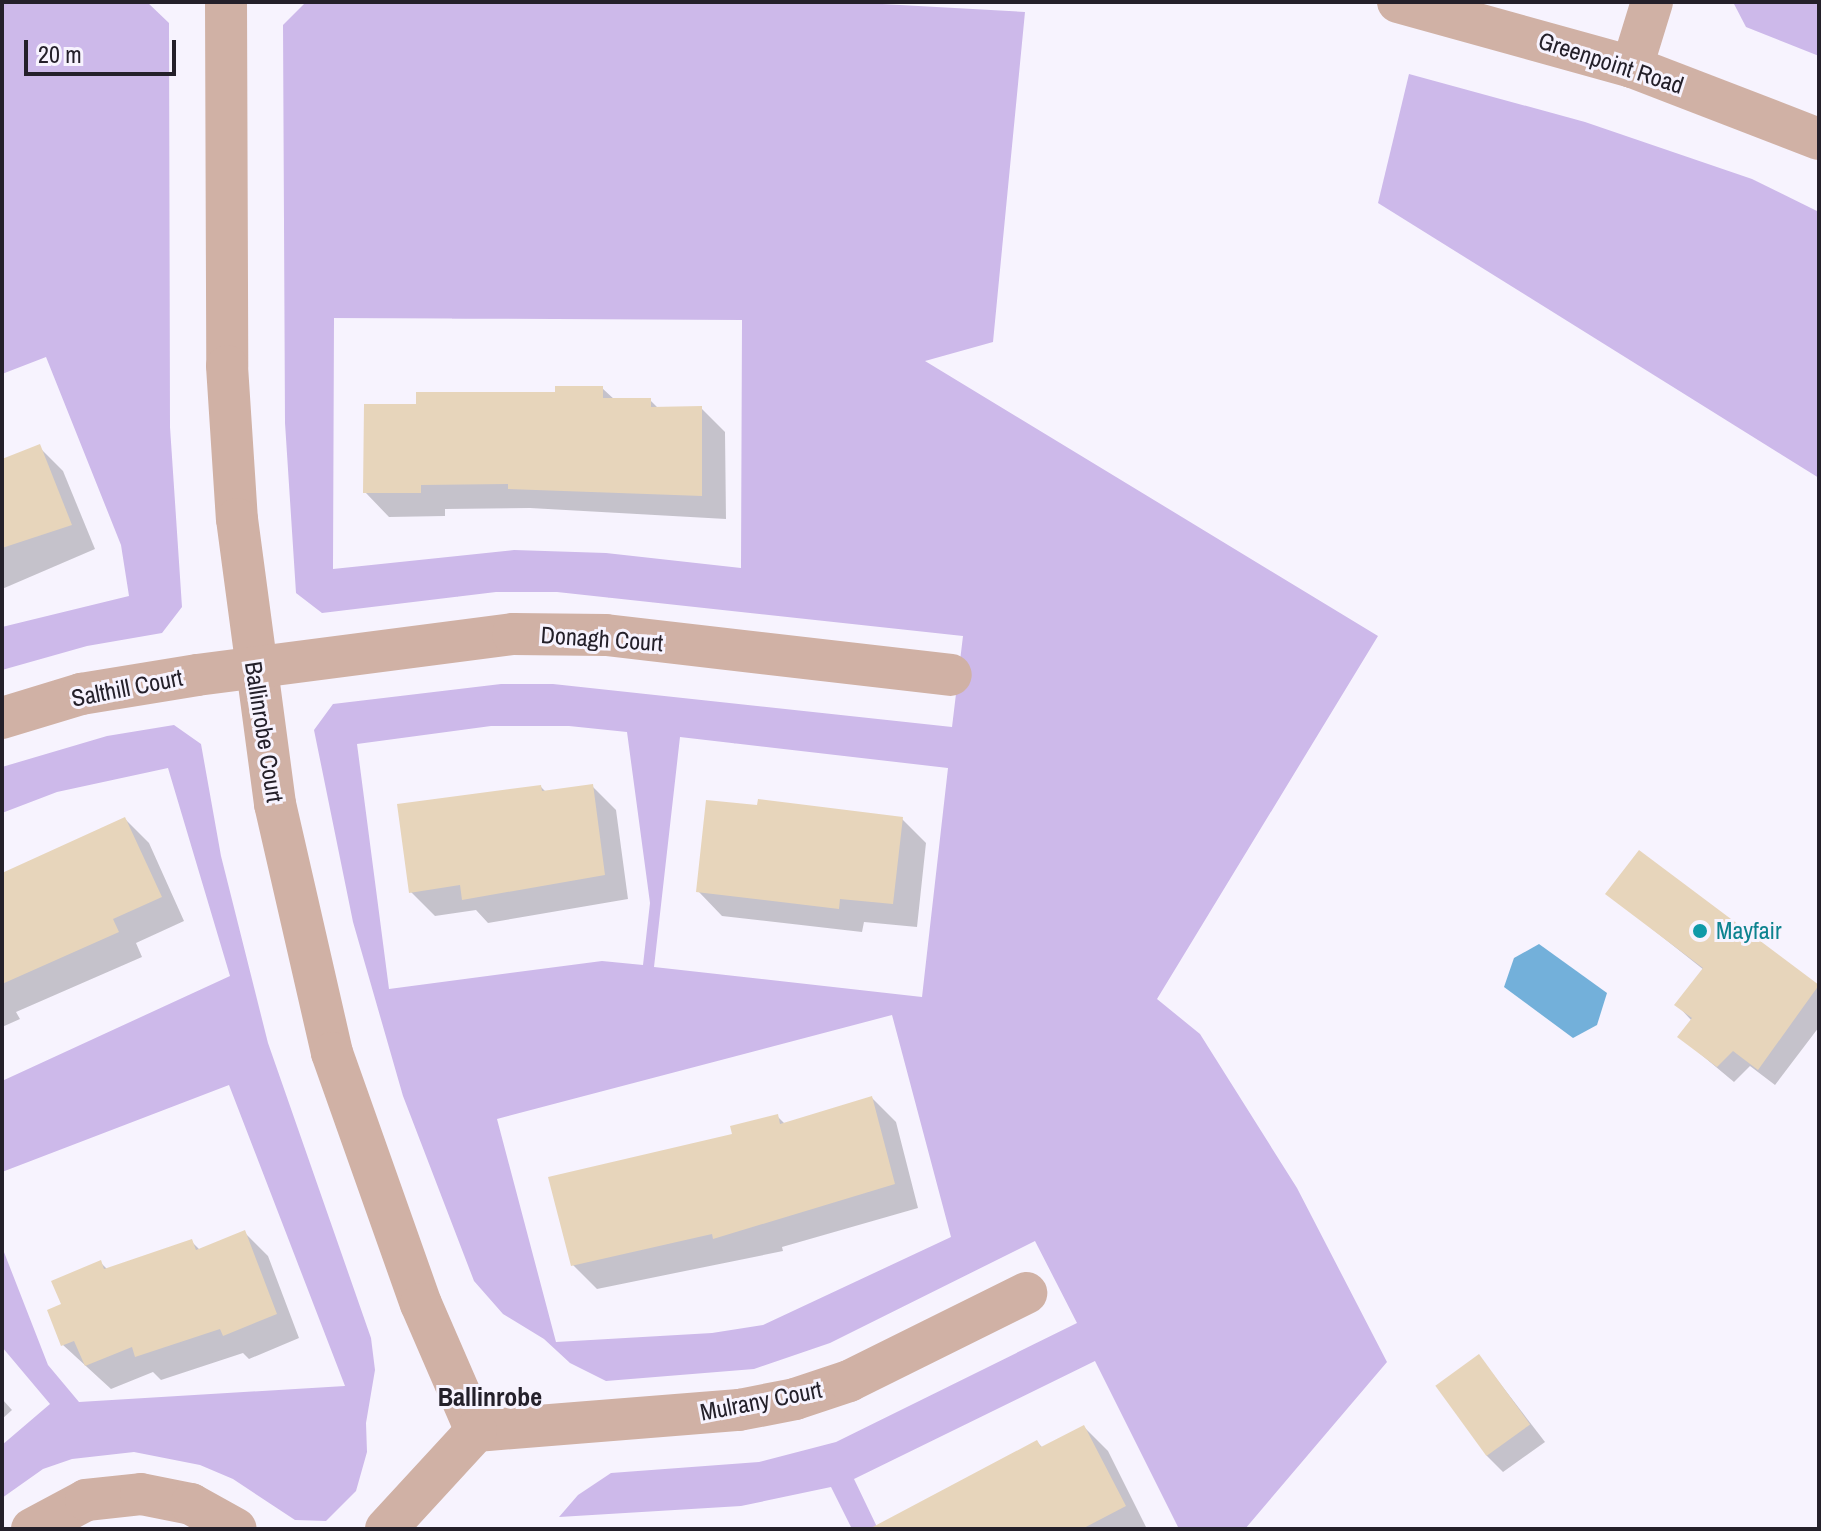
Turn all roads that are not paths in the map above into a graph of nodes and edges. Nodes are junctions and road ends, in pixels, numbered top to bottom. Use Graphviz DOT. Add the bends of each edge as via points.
graph roads {
  1 [pos="226,2"];
  2 [pos="1398,2"];
  3 [pos="1652,2"];
  4 [pos="1632,67"];
  5 [pos="1819,139"];
  6 [pos="254,666"];
  7 [pos="951,675"];
  8 [pos="2,718"];
  9 [pos="1026,1293"];
  10 [pos="476,1431"];
  11 [pos="32,1529"];
  12 [pos="236,1529"];
  13 [pos="386,1529"];
  1 -- 6 [label="street, Ballinrobe Court" via="227,366"];
  2 -- 4 [label="street, Greenpoint Road"];
  3 -- 4 [label="street"];
  4 -- 5 [label="street, Greenpoint Road"];
  6 -- 7 [label="street, Donagh Court" via="513,634 606,635"];
  6 -- 8 [label="street, Salthill Court" via="81,694"];
  6 -- 10 [label="street, Ballinrobe Court" via="275,804 332,1053 421,1304"];
  9 -- 10 [label="street, Mulrany Court" via="849,1381 795,1399 739,1410"];
  10 -- 13 [label="street"];
  11 -- 12 [label="street" via="86,1500 141,1494 191,1504"];
}
